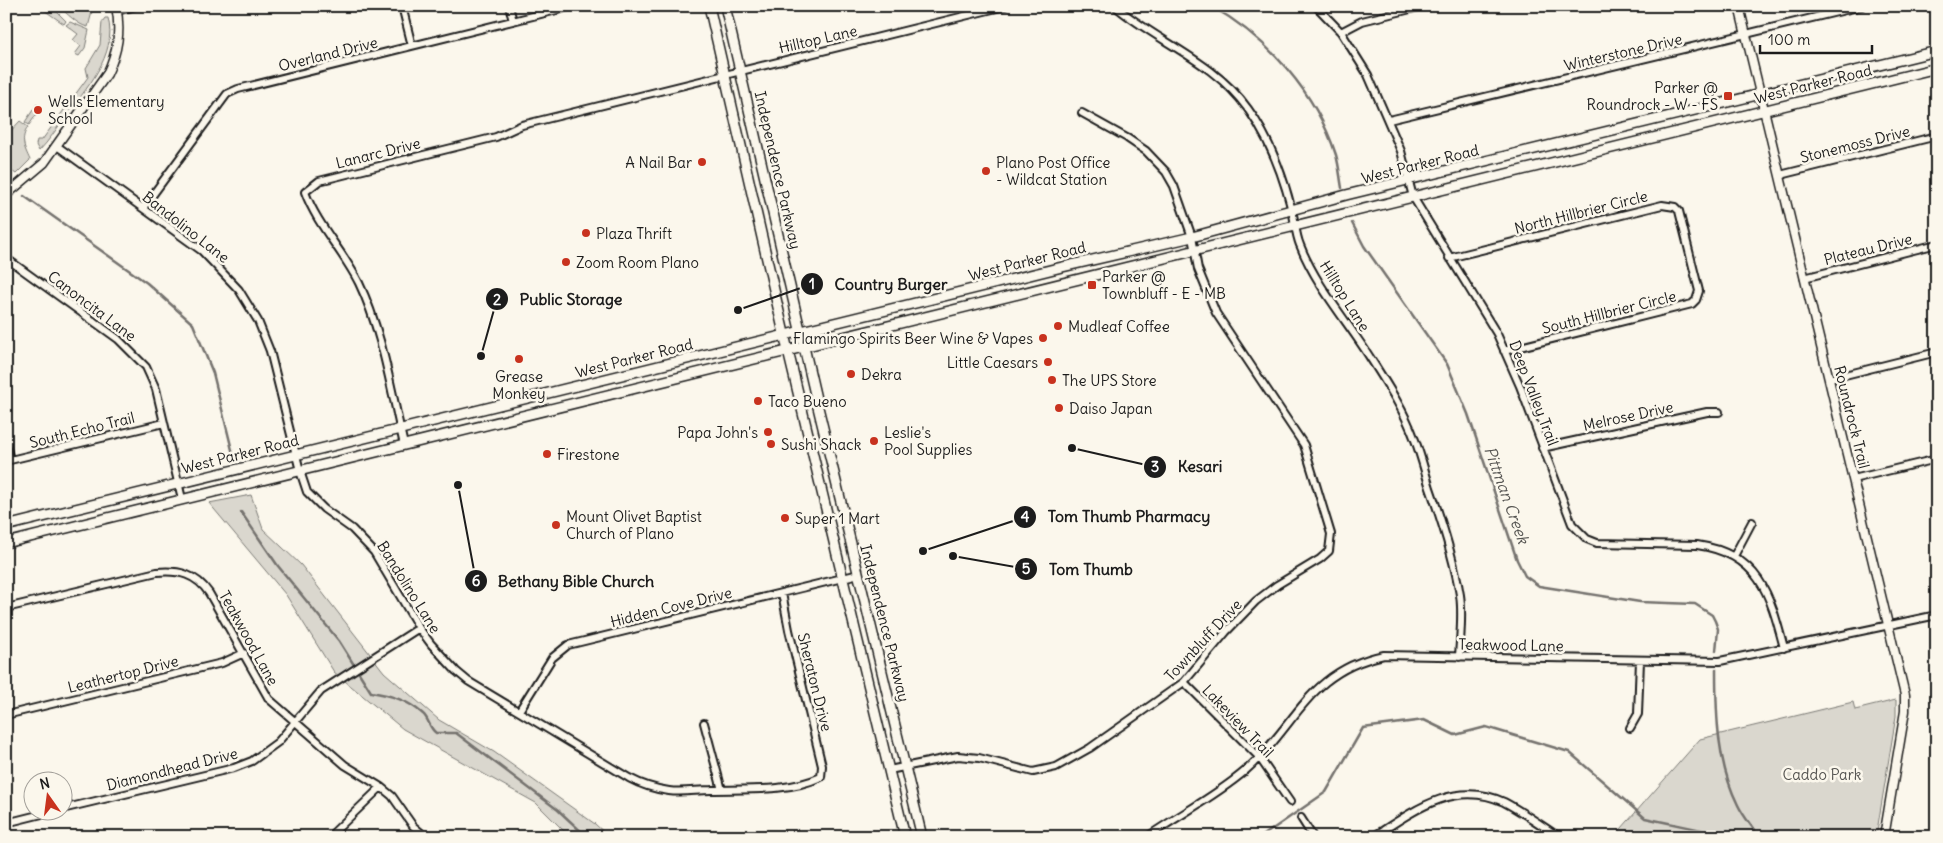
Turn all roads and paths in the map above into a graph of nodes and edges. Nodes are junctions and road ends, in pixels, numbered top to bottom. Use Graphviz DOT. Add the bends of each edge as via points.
graph roads {
  1 [pos="136,6"];
  2 [pos="402,6"];
  3 [pos="509,6"];
  4 [pos="573,6"];
  5 [pos="709,6"];
  6 [pos="725,6"];
  7 [pos="1115,6"];
  8 [pos="1316,6"];
  9 [pos="1423,6"];
  10 [pos="1739,6"];
  11 [pos="1862,6"];
  12 [pos="1002,7"];
  13 [pos="116,9"];
  14 [pos="513,21"];
  15 [pos="1341,32"];
  16 [pos="1746,36"];
  17 [pos="412,46"];
  18 [pos="1937,51"];
  19 [pos="1937,68"];
  20 [pos="740,70"];
  21 [pos="725,74"];
  22 [pos="1760,94"];
  23 [pos="1764,110"];
  24 [pos="1082,112"];
  25 [pos="1389,120"];
  26 [pos="1937,136"];
  27 [pos="57,146"];
  28 [pos="1780,175"];
  29 [pos="1409,180"];
  30 [pos="6,195"];
  31 [pos="1413,197"];
  32 [pos="773,206"];
  33 [pos="143,208"];
  34 [pos="1292,209"];
  35 [pos="756,210"];
  36 [pos="1295,226"];
  37 [pos="1192,237"];
  38 [pos="1937,244"];
  39 [pos="1690,248"];
  40 [pos="1194,251"];
  41 [pos="1103,257"];
  42 [pos="6,258"];
  43 [pos="1449,258"];
  44 [pos="1107,273"];
  45 [pos="1018,277"];
  46 [pos="1804,278"];
  47 [pos="1022,294"];
  48 [pos="924,301"];
  49 [pos="928,317"];
  50 [pos="800,332"];
  51 [pos="785,335"];
  52 [pos="804,348"];
  53 [pos="788,351"];
  54 [pos="1504,351"];
  55 [pos="1937,352"];
  56 [pos="663,365"];
  57 [pos="1829,379"];
  58 [pos="667,381"];
  59 [pos="560,390"];
  60 [pos="564,406"];
  61 [pos="1719,412"];
  62 [pos="164,423"];
  63 [pos="400,429"];
  64 [pos="6,445"];
  65 [pos="404,445"];
  66 [pos="1542,448"];
  67 [pos="296,455"];
  68 [pos="1937,459"];
  69 [pos="8,461"];
  70 [pos="832,466"];
  71 [pos="817,469"];
  72 [pos="300,470"];
  73 [pos="1853,479"];
  74 [pos="179,483"];
  75 [pos="182,499"];
  76 [pos="1752,522"];
  77 [pos="6,526"];
  78 [pos="6,543"];
  79 [pos="1734,556"];
  80 [pos="859,574"];
  81 [pos="843,578"];
  82 [pos="782,593"];
  83 [pos="6,608"];
  84 [pos="1937,615"];
  85 [pos="1888,625"];
  86 [pos="419,628"];
  87 [pos="1784,648"];
  88 [pos="244,653"];
  89 [pos="1459,657"];
  90 [pos="1640,660"];
  91 [pos="1184,682"];
  92 [pos="519,711"];
  93 [pos="6,715"];
  94 [pos="294,723"];
  95 [pos="704,723"];
  96 [pos="1630,728"];
  97 [pos="1259,757"];
  98 [pos="905,766"];
  99 [pos="889,770"];
  100 [pos="821,777"];
  101 [pos="381,787"];
  102 [pos="722,790"];
  103 [pos="1290,802"];
  104 [pos="72,807"];
  105 [pos="1301,818"];
  106 [pos="22,819"];
  107 [pos="6,823"];
  108 [pos="329,837"];
  109 [pos="426,837"];
  110 [pos="905,837"];
  111 [pos="922,837"];
  112 [pos="1147,837"];
  113 [pos="1313,837"];
  114 [pos="1373,837"];
  115 [pos="1559,837"];
  116 [pos="1884,837"];
  1 -- 13 [label="street"];
  2 -- 17 [label="street"];
  3 -- 14 [label="street"];
  4 -- 14 [label="street, Overland Drive"];
  5 -- 21 [label="main road, Independence Parkway"];
  6 -- 20 [label="main road, Independence Parkway"];
  7 -- 34 [label="street, Hilltop Lane" via="1149,32 1189,54 1225,82 1248,108 1270,146"];
  8 -- 15 [label="street, Deep Valley Trail"];
  9 -- 15 [label="street" via="1362,21"];
  10 -- 16 [label="street, Roundrock Trail"];
  11 -- 16 [label="street, Winterstone Drive"];
  12 -- 20 [label="street, Hilltop Lane"];
  13 -- 27 [label="street" via="119,37 113,60 100,86"];
  14 -- 17 [label="street, Overland Drive"];
  15 -- 25 [label="street, Deep Valley Trail" via="1368,75"];
  16 -- 22 [label="street, Roundrock Trail"];
  16 -- 25 [label="street, Winterstone Drive"];
  17 -- 33 [label="street, Overland Drive" via="227,94"];
  18 -- 22 [label="main road, West Parker Road"];
  19 -- 23 [label="main road, West Parker Road"];
  20 -- 21 [label="street, Hilltop Lane"];
  20 -- 32 [label="main road, Independence Parkway"];
  21 -- 35 [label="main road, Independence Parkway"];
  21 -- 63 [label="street, Lanarc Drive" via="522,125 496,137 326,178 305,192 315,215 349,265 369,309"];
  22 -- 23 [label="street, Roundrock Trail"];
  22 -- 29 [label="main road, West Parker Road"];
  23 -- 28 [label="street, Roundrock Trail"];
  23 -- 31 [label="main road, West Parker Road"];
  24 -- 37 [label="street, Townbluff Drive" via="1127,138 1157,161 1174,186"];
  25 -- 29 [label="street, Deep Valley Trail"];
  26 -- 28 [label="street, Stonemoss Drive"];
  27 -- 30 [label="street" via="44,163"];
  27 -- 33 [label="street, Bandolino Lane"];
  28 -- 46 [label="street, Roundrock Trail"];
  29 -- 31 [label="street, Deep Valley Trail"];
  29 -- 34 [label="main road, West Parker Road"];
  31 -- 36 [label="main road, West Parker Road"];
  31 -- 43 [label="street, Deep Valley Trail"];
  32 -- 35 [label="main road"];
  32 -- 50 [label="main road, Independence Parkway"];
  33 -- 67 [label="street, Bandolino Lane" via="202,252 230,279 247,302 270,351"];
  34 -- 36 [label="street, Hilltop Lane"];
  34 -- 37 [label="main road, West Parker Road"];
  35 -- 51 [label="main road, Independence Parkway"];
  36 -- 40 [label="main road, West Parker Road"];
  36 -- 89 [label="street, Hilltop Lane" via="1308,260 1371,358 1415,438 1440,515 1460,596"];
  37 -- 40 [label="street, Townbluff Drive"];
  37 -- 41 [label="main road, West Parker Road"];
  38 -- 46 [label="street, Plateau Drive"];
  39 -- 43 [label="street, North Hillbrier Circle" via="1679,211 1662,205"];
  39 -- 54 [label="street, South Hillbrier Circle" via="1699,291 1692,304"];
  40 -- 44 [label="main road, West Parker Road"];
  40 -- 91 [label="street, Townbluff Drive" via="1216,313 1304,445 1332,534 1325,555 1256,601"];
  41 -- 44 [label="main road"];
  41 -- 45 [label="main road, West Parker Road"];
  42 -- 62 [label="street, Canoncita Lane" via="137,356 152,376"];
  43 -- 54 [label="street, Deep Valley Trail" via="1479,303"];
  44 -- 47 [label="main road, West Parker Road"];
  45 -- 47 [label="main road"];
  45 -- 48 [label="main road, West Parker Road"];
  46 -- 57 [label="street, Roundrock Trail"];
  47 -- 49 [label="main road, West Parker Road"];
  48 -- 49 [label="main road"];
  48 -- 50 [label="main road, West Parker Road"];
  49 -- 52 [label="main road, West Parker Road"];
  50 -- 51 [label="main road, West Parker Road"];
  50 -- 52 [label="main road, Independence Parkway"];
  51 -- 53 [label="main road, Independence Parkway"];
  51 -- 56 [label="main road, West Parker Road"];
  52 -- 53 [label="main road, West Parker Road"];
  52 -- 70 [label="main road, Independence Parkway"];
  53 -- 58 [label="main road, West Parker Road"];
  53 -- 71 [label="main road, Independence Parkway"];
  54 -- 66 [label="street, Deep Valley Trail"];
  55 -- 57 [label="street"];
  56 -- 58 [label="main road"];
  56 -- 59 [label="main road, West Parker Road"];
  57 -- 73 [label="street, Roundrock Trail"];
  58 -- 60 [label="main road, West Parker Road"];
  59 -- 60 [label="main road"];
  59 -- 63 [label="main road, West Parker Road"];
  60 -- 65 [label="main road, West Parker Road"];
  61 -- 66 [label="street, Melrose Drive"];
  62 -- 69 [label="street, South Echo Trail"];
  62 -- 74 [label="street, Canoncita Lane"];
  63 -- 65 [label="street, Lanarc Drive"];
  63 -- 67 [label="main road, West Parker Road"];
  64 -- 69 [label="street"];
  65 -- 72 [label="main road, West Parker Road"];
  66 -- 79 [label="street, Deep Valley Trail" via="1572,524 1587,539 1597,543 1697,545"];
  67 -- 72 [label="street, Bandolino Lane"];
  67 -- 74 [label="main road, West Parker Road"];
  68 -- 73 [label="street"];
  70 -- 71 [label="main road"];
  70 -- 80 [label="main road, Independence Parkway"];
  71 -- 81 [label="main road, Independence Parkway"];
  72 -- 75 [label="main road, West Parker Road"];
  72 -- 86 [label="street, Bandolino Lane" via="313,500 352,528 374,552"];
  73 -- 85 [label="street, Roundrock Trail"];
  74 -- 75 [label="street, Canoncita Lane"];
  74 -- 77 [label="main road, West Parker Road"];
  75 -- 78 [label="main road, West Parker Road"];
  76 -- 79 [label="street"];
  79 -- 87 [label="street, Deep Valley Trail" via="1753,569 1761,582 1775,613"];
  80 -- 81 [label="street, Hidden Cove Drive"];
  80 -- 98 [label="main road, Independence Parkway"];
  81 -- 82 [label="street, Hidden Cove Drive"];
  81 -- 99 [label="main road, Independence Parkway"];
  82 -- 92 [label="street, Hidden Cove Drive" via="568,646 552,658"];
  82 -- 100 [label="street, Sheraton Drive" via="822,766"];
  83 -- 88 [label="street, Teakwood Lane" via="157,572 180,571 204,585"];
  84 -- 85 [label="street, Teakwood Lane"];
  85 -- 87 [label="street, Teakwood Lane"];
  85 -- 116 [label="street, Roundrock Trail" via="1905,695 1905,711"];
  86 -- 92 [label="street, Bandolino Lane" via="468,681"];
  86 -- 94 [label="street, Diamondhead Drive" via="314,697"];
  87 -- 90 [label="street, Teakwood Lane" via="1720,660"];
  88 -- 93 [label="street, Leathertop Drive" via="222,663"];
  88 -- 94 [label="street, Teakwood Lane" via="262,690"];
  89 -- 90 [label="street, Teakwood Lane"];
  89 -- 97 [label="street, Teakwood Lane" via="1384,655 1344,668 1313,693"];
  90 -- 96 [label="street" via="1638,714"];
  91 -- 97 [label="street, Lakeview Trail"];
  91 -- 98 [label="street, Townbluff Drive" via="1090,748 1045,771 1033,772 958,756"];
  92 -- 102 [label="street, Bandolino Lane" via="642,785 670,791"];
  94 -- 101 [label="street, Teakwood Lane" via="345,765"];
  94 -- 104 [label="street, Diamondhead Drive" via="278,742 252,761 234,768"];
  95 -- 102 [label="street"];
  97 -- 103 [label="street, Lakeview Trail"];
  97 -- 112 [label="street, Teakwood Lane" via="1236,778"];
  98 -- 99 [label="street, Townbluff Drive"];
  98 -- 111 [label="main road, Independence Parkway"];
  99 -- 110 [label="main road, Independence Parkway"];
  100 -- 102 [label="street, Bandolino Lane" via="783,786"];
  101 -- 108 [label="street"];
  101 -- 109 [label="street, Teakwood Lane"];
  105 -- 113 [label="street"];
  106 -- 107 [label="street"];
  114 -- 115 [label="street" via="1426,804 1462,794 1504,802"];
}
